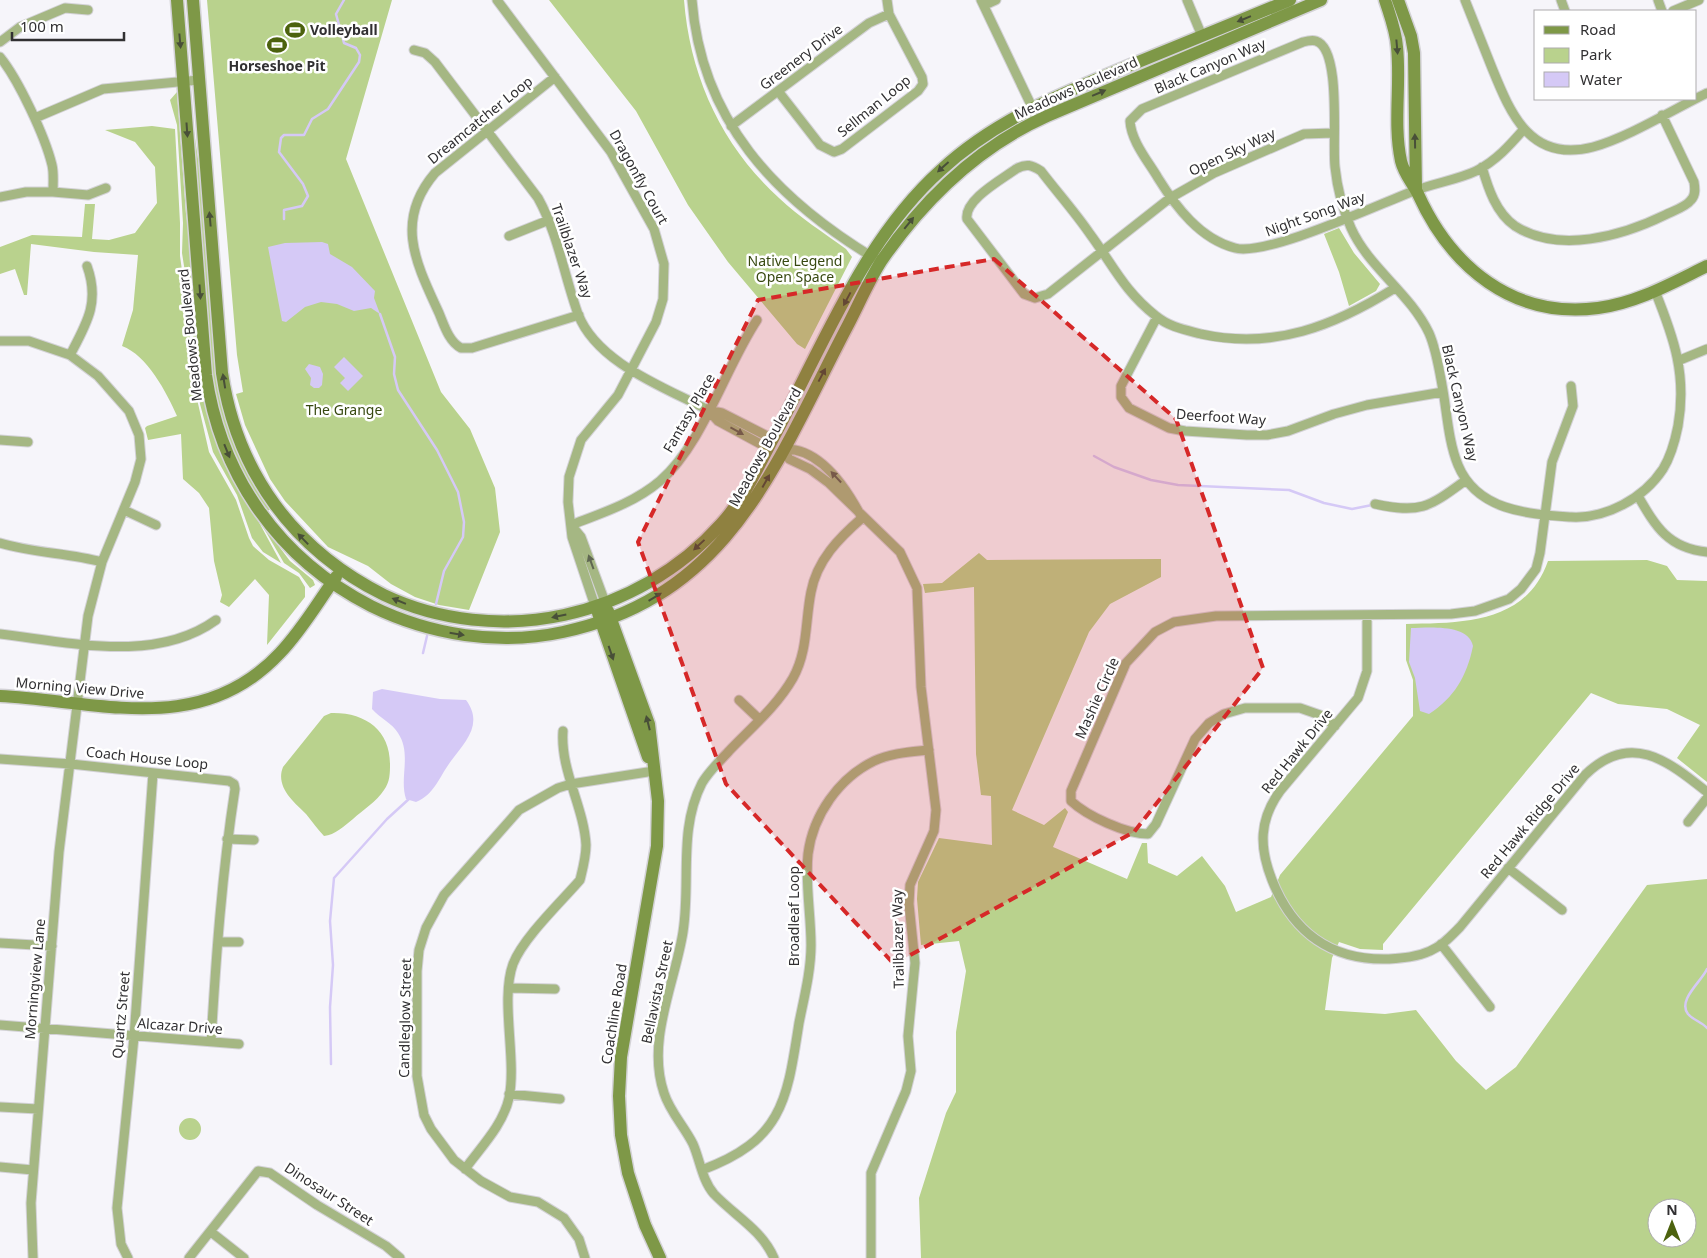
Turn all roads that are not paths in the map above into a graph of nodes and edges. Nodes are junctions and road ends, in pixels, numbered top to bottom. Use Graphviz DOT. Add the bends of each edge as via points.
graph roads {
  1 [pos="177,0"];
  2 [pos="193,0"];
  3 [pos="497,0"];
  4 [pos="692,0"];
  5 [pos="887,0"];
  6 [pos="996,0"];
  7 [pos="1187,0"];
  8 [pos="1290,0"];
  9 [pos="1321,0"];
  10 [pos="1385,0"];
  11 [pos="1398,0"];
  12 [pos="1465,0"];
  13 [pos="1699,0"];
  14 [pos="983,3"];
  15 [pos="88,10"];
  16 [pos="1675,10"];
  17 [pos="889,14"];
  18 [pos="1202,36"];
  19 [pos="0,42"];
  20 [pos="414,50"];
  21 [pos="0,57"];
  22 [pos="555,77"];
  23 [pos="199,80"];
  24 [pos="183,81"];
  25 [pos="778,91"];
  26 [pos="1693,100"];
  27 [pos="1032,107"];
  28 [pos="1662,115"];
  29 [pos="34,118"];
  30 [pos="1130,121"];
  31 [pos="731,126"];
  32 [pos="1524,129"];
  33 [pos="487,130"];
  34 [pos="1333,133"];
  35 [pos="1482,167"];
  36 [pos="962,169"];
  37 [pos="106,188"];
  38 [pos="1416,190"];
  39 [pos="53,192"];
  40 [pos="0,197"];
  41 [pos="1170,198"];
  42 [pos="1346,218"];
  43 [pos="549,220"];
  44 [pos="509,236"];
  45 [pos="1102,251"];
  46 [pos="875,259"];
  47 [pos="87,266"];
  48 [pos="1707,266"];
  49 [pos="1395,288"];
  50 [pos="1655,291"];
  51 [pos="579,315"];
  52 [pos="1157,317"];
  53 [pos="757,320"];
  54 [pos="0,341"];
  55 [pos="1707,349"];
  56 [pos="70,355"];
  57 [pos="1680,360"];
  58 [pos="632,369"];
  59 [pos="805,379"];
  60 [pos="1571,386"];
  61 [pos="1443,392"];
  62 [pos="708,410"];
  63 [pos="0,440"];
  64 [pos="28,442"];
  65 [pos="771,444"];
  66 [pos="783,449"];
  67 [pos="1466,480"];
  68 [pos="1638,496"];
  69 [pos="1375,504"];
  70 [pos="124,510"];
  71 [pos="1545,514"];
  72 [pos="862,518"];
  73 [pos="156,525"];
  74 [pos="571,525"];
  75 [pos="0,543"];
  76 [pos="1707,552"];
  77 [pos="102,562"];
  78 [pos="340,570"];
  79 [pos="331,583"];
  80 [pos="600,604"];
  81 [pos="1367,615"];
  82 [pos="216,620"];
  83 [pos="606,620"];
  84 [pos="0,634"];
  85 [pos="85,644"];
  86 [pos="0,696"];
  87 [pos="739,700"];
  88 [pos="78,704"];
  89 [pos="760,719"];
  90 [pos="1335,726"];
  91 [pos="563,731"];
  92 [pos="929,750"];
  93 [pos="0,759"];
  94 [pos="70,764"];
  95 [pos="654,771"];
  96 [pos="153,773"];
  97 [pos="571,784"];
  98 [pos="1707,792"];
  99 [pos="1707,798"];
  100 [pos="1688,822"];
  101 [pos="227,839"];
  102 [pos="254,840"];
  103 [pos="1508,868"];
  104 [pos="1562,910"];
  105 [pos="218,942"];
  106 [pos="239,942"];
  107 [pos="0,943"];
  108 [pos="1442,944"];
  109 [pos="52,946"];
  110 [pos="510,988"];
  111 [pos="555,989"];
  112 [pos="1490,1007"];
  113 [pos="0,1025"];
  114 [pos="45,1028"];
  115 [pos="134,1037"];
  116 [pos="211,1042"];
  117 [pos="239,1044"];
  118 [pos="509,1094"];
  119 [pos="560,1099"];
  120 [pos="0,1107"];
  121 [pos="38,1109"];
  122 [pos="0,1167"];
  123 [pos="465,1169"];
  124 [pos="33,1170"];
  125 [pos="702,1170"];
  126 [pos="210,1232"];
  127 [pos="33,1258"];
  128 [pos="128,1258"];
  129 [pos="189,1258"];
  130 [pos="244,1258"];
  131 [pos="400,1258"];
  132 [pos="585,1258"];
  133 [pos="660,1258"];
  134 [pos="774,1258"];
  135 [pos="871,1258"];
  1 -- 24 [label="main road, Meadows Boulevard, one-way"];
  2 -- 23 [label="main road, Meadows Boulevard"];
  3 -- 22 [label="street, Dragonfly Court"];
  4 -- 31 [label="street" via="704,66"];
  5 -- 17 [label="street, Sellman Loop"];
  6 -- 14 [label="street"];
  7 -- 18 [label="street"];
  8 -- 18 [label="main road, Meadows Boulevard, one-way"];
  36 -- 9 [label="main road, Meadows Boulevard, one-way" via="999,142 1038,120"];
  10 -- 38 [label="main road, one-way" via="1398,49 1400,158 1408,181"];
  38 -- 11 [label="main road, one-way" via="1414,53"];
  12 -- 32 [label="street" via="1508,109"];
  13 -- 16 [label="street"];
  14 -- 27 [label="street"];
  15 -- 19 [label="street" via="65,8 20,27"];
  17 -- 25 [label="street, Greenery Drive" via="869,23"];
  17 -- 25 [label="street, Sellman Loop" via="923,84 842,149 834,152 820,145"];
  18 -- 27 [label="main road, Meadows Boulevard"];
  20 -- 33 [label="street, Trailblazer Way" via="425,53 435,62"];
  21 -- 29 [label="street" via="10,69"];
  22 -- 33 [label="street, Dreamcatcher Loop"];
  22 -- 58 [label="street, Dragonfly Court" via="611,152 660,247 665,275 663,299 656,322"];
  23 -- 24 [label="street"];
  78 -- 23 [label="main road, Meadows Boulevard, one-way" via="310,545 266,493 241,444 229,407 221,359"];
  24 -- 29 [label="street" via="103,89"];
  24 -- 79 [label="main road, Meadows Boulevard, one-way" via="205,361 214,412 226,450 253,502 299,557"];
  25 -- 31 [label="street, Greenery Drive"];
  26 -- 28 [label="street"];
  27 -- 36 [label="main road" via="1030,114 998,134 969,158"];
  27 -- 46 [label="main road, Meadows Boulevard, one-way" via="978,138 937,172 899,214"];
  28 -- 32 [label="street" via="1594,147 1572,151 1557,150 1537,141"];
  28 -- 35 [label="street" via="1694,182 1692,200 1646,224 1619,233 1587,239 1531,235 1513,225 1497,208"];
  29 -- 39 [label="street" via="52,165"];
  30 -- 34 [label="street, Black Canyon Way" via="1142,109 1313,40 1325,49 1332,77"];
  30 -- 41 [label="street, Night Song Way" via="1134,138"];
  31 -- 46 [label="street" via="766,173 793,200"];
  32 -- 35 [label="street, Night Song Way" via="1497,158"];
  33 -- 43 [label="street, Trailblazer Way" via="530,185"];
  33 -- 51 [label="street, Dreamcatcher Loop" via="428,181 413,219 412,243 417,264 451,338 458,347 472,348"];
  34 -- 41 [label="street, Open Sky Way" via="1304,134 1214,172"];
  34 -- 42 [label="street, Black Canyon Way" via="1335,168"];
  35 -- 38 [label="street, Night Song Way"];
  46 -- 36 [label="main road, Meadows Boulevard, one-way"];
  37 -- 39 [label="street" via="88,195"];
  38 -- 42 [label="street, Night Song Way"];
  38 -- 50 [label="main road" via="1429,218 1453,253 1486,282 1516,297 1548,306 1581,309 1616,305"];
  39 -- 40 [label="street" via="26,192"];
  41 -- 42 [label="street, Night Song Way" via="1196,226 1216,241 1236,249 1269,247"];
  41 -- 45 [label="street, Open Sky Way"];
  42 -- 49 [label="street, Black Canyon Way" via="1359,246"];
  43 -- 44 [label="street"];
  43 -- 51 [label="street, Trailblazer Way"];
  45 -- 45 [label="street, Open Sky Way" via="1048,294 1030,298 970,226 966,213 973,201 1016,169 1030,165 1041,171"];
  45 -- 52 [label="street" via="1122,284"];
  46 -- 59 [label="main road, Meadows Boulevard, one-way"];
  66 -- 46 [label="main road, Meadows Boulevard, one-way"];
  47 -- 56 [label="street" via="93,284 89,319"];
  48 -- 50 [label="main road"];
  49 -- 52 [label="street" via="1335,321 1295,334 1260,340 1222,338 1177,328"];
  49 -- 61 [label="street, Black Canyon Way" via="1429,333"];
  50 -- 57 [label="street, Black Canyon Way"];
  51 -- 58 [label="street, Trailblazer Way" via="598,344"];
  52 -- 61 [label="street, Deerfoot Way" via="1121,386 1121,397 1129,408 1169,428 1267,435 1367,405"];
  53 -- 62 [label="street, Fantasy Place"];
  54 -- 56 [label="street, Morningview Lane" via="30,341"];
  55 -- 57 [label="street"];
  56 -- 70 [label="street, Morningview Lane" via="98,376 129,411 139,436 141,460"];
  57 -- 68 [label="street, Black Canyon Way" via="1682,403 1673,449 1654,482"];
  58 -- 62 [label="street, Trailblazer Way"];
  58 -- 74 [label="street, Dragonfly Court" via="618,396 589,428 576,452 568,489"];
  59 -- 65 [label="main road, Meadows Boulevard"];
  59 -- 66 [label="main road" via="802,394 779,439"];
  60 -- 71 [label="street, Mashie Circle" via="1573,406 1552,462"];
  61 -- 67 [label="street, Black Canyon Way" via="1452,446"];
  62 -- 65 [label="street, Trailblazer Way" via="722,413"];
  62 -- 74 [label="street, Fantasy Place" via="685,451 660,480 628,502"];
  63 -- 64 [label="street"];
  65 -- 80 [label="main road, Meadows Boulevard, one-way" via="733,509 695,549 646,585"];
  66 -- 72 [label="street, Trailblazer Way" via="790,459 829,482"];
  83 -- 66 [label="main road, Meadows Boulevard, one-way" via="666,590 715,550 754,502"];
  67 -- 69 [label="street" via="1426,507 1398,509"];
  67 -- 71 [label="street, Black Canyon Way" via="1495,504"];
  68 -- 71 [label="street, Black Canyon Way" via="1595,515"];
  68 -- 76 [label="street" via="1655,525 1668,538 1681,546"];
  70 -- 73 [label="street"];
  70 -- 77 [label="street, Morningview Lane"];
  71 -- 81 [label="street, Mashie Circle" via="1536,569 1509,599 1475,611 1451,614"];
  72 -- 89 [label="street, Bellavista Street" via="842,536 818,569 802,655 787,687"];
  72 -- 92 [label="street, Trailblazer Way" via="900,552 917,588 920,669"];
  74 -- 80 [label="street, Dragonfly Court" via="581,537"];
  75 -- 77 [label="street"];
  77 -- 85 [label="street, Morningview Lane" via="92,593"];
  78 -- 79 [label="main road, Morning View Drive"];
  80 -- 78 [label="main road, Meadows Boulevard, one-way" via="539,620 500,622 460,618 403,603"];
  79 -- 83 [label="main road, Meadows Boulevard, one-way" via="398,618 457,634 533,637"];
  79 -- 88 [label="main road, Morning View Drive" via="280,654 230,690 197,702 164,708 130,709"];
  80 -- 83 [label="main road, Coachline Road"];
  81 -- 90 [label="street, Red Hawk Drive" via="1365,680 1358,698"];
  81 -- 90 [label="street, Mashie Circle" via="1216,616 1174,622 1155,632 1126,663 1071,791 1071,800 1081,811 1136,834 1148,834 1156,824 1196,739 1210,723 1224,714 1245,708 1300,708 1320,715"];
  82 -- 85 [label="street" via="198,632 152,644"];
  83 -- 95 [label="main road, Coachline Road" via="647,718"];
  84 -- 85 [label="street"];
  85 -- 88 [label="street, Morningview Lane"];
  86 -- 88 [label="main road, Morning View Drive"];
  87 -- 89 [label="street"];
  88 -- 94 [label="street, Morningview Lane"];
  89 -- 125 [label="street, Bellavista Street" via="711,770 690,812 683,930 660,1036 658,1063 664,1092 692,1143"];
  90 -- 108 [label="street, Red Hawk Drive" via="1280,791 1266,815 1262,848 1277,893 1290,915 1308,934 1345,954 1407,958"];
  91 -- 97 [label="street" via="562,748"];
  92 -- 125 [label="street, Broadleaf Loop" via="887,756 858,770 819,816 808,854 810,959 787,1091 775,1119 755,1142 741,1153"];
  92 -- 135 [label="street, Trailblazer Way" via="936,821 913,875 909,893 915,963 908,1036 911,1071 906,1091 871,1173"];
  93 -- 94 [label="street, Coach House Loop"];
  94 -- 96 [label="street, Coach House Loop"];
  94 -- 109 [label="street, Morningview Lane" via="58,852"];
  95 -- 97 [label="street, Candleglow Street"];
  95 -- 133 [label="main road, Coachline Road" via="659,809 657,846 621,1057 619,1096 621,1135 628,1172 644,1225"];
  96 -- 101 [label="street, Coach House Loop" via="234,784"];
  96 -- 115 [label="street, Quartz Street"];
  97 -- 110 [label="street" via="586,842 580,880 524,946 513,964"];
  97 -- 123 [label="street, Candleglow Street" via="519,810 444,895 426,928 419,950 418,1090 431,1129 441,1145"];
  98 -- 103 [label="street, Red Hawk Ridge Drive" via="1676,767 1657,757 1633,752 1608,758 1585,775"];
  99 -- 100 [label="street"];
  101 -- 102 [label="street"];
  101 -- 105 [label="street, Coach House Loop"];
  103 -- 104 [label="street"];
  103 -- 108 [label="street, Red Hawk Ridge Drive"];
  105 -- 106 [label="street"];
  105 -- 116 [label="street, Coach House Loop"];
  107 -- 109 [label="street"];
  108 -- 112 [label="street"];
  109 -- 114 [label="street, Morningview Lane"];
  110 -- 111 [label="street"];
  110 -- 118 [label="street"];
  113 -- 114 [label="street, Alcazar Drive"];
  114 -- 115 [label="street, Alcazar Drive"];
  114 -- 121 [label="street, Morningview Lane"];
  115 -- 116 [label="street, Alcazar Drive"];
  115 -- 128 [label="street, Quartz Street" via="117,1208 120,1244"];
  116 -- 117 [label="street, Alcazar Drive"];
  118 -- 119 [label="street"];
  118 -- 123 [label="street" via="500,1121"];
  120 -- 121 [label="street"];
  121 -- 124 [label="street, Morningview Lane"];
  122 -- 124 [label="street"];
  123 -- 132 [label="street, Candleglow Street" via="501,1193 538,1202 564,1218 579,1239"];
  124 -- 127 [label="street, Morningview Lane"];
  125 -- 134 [label="street, Bellavista Street" via="714,1193 757,1231"];
  126 -- 129 [label="street, Dinosaur Street"];
  126 -- 130 [label="street"];
  126 -- 131 [label="street, Dinosaur Street" via="258,1171 270,1173"];
}
